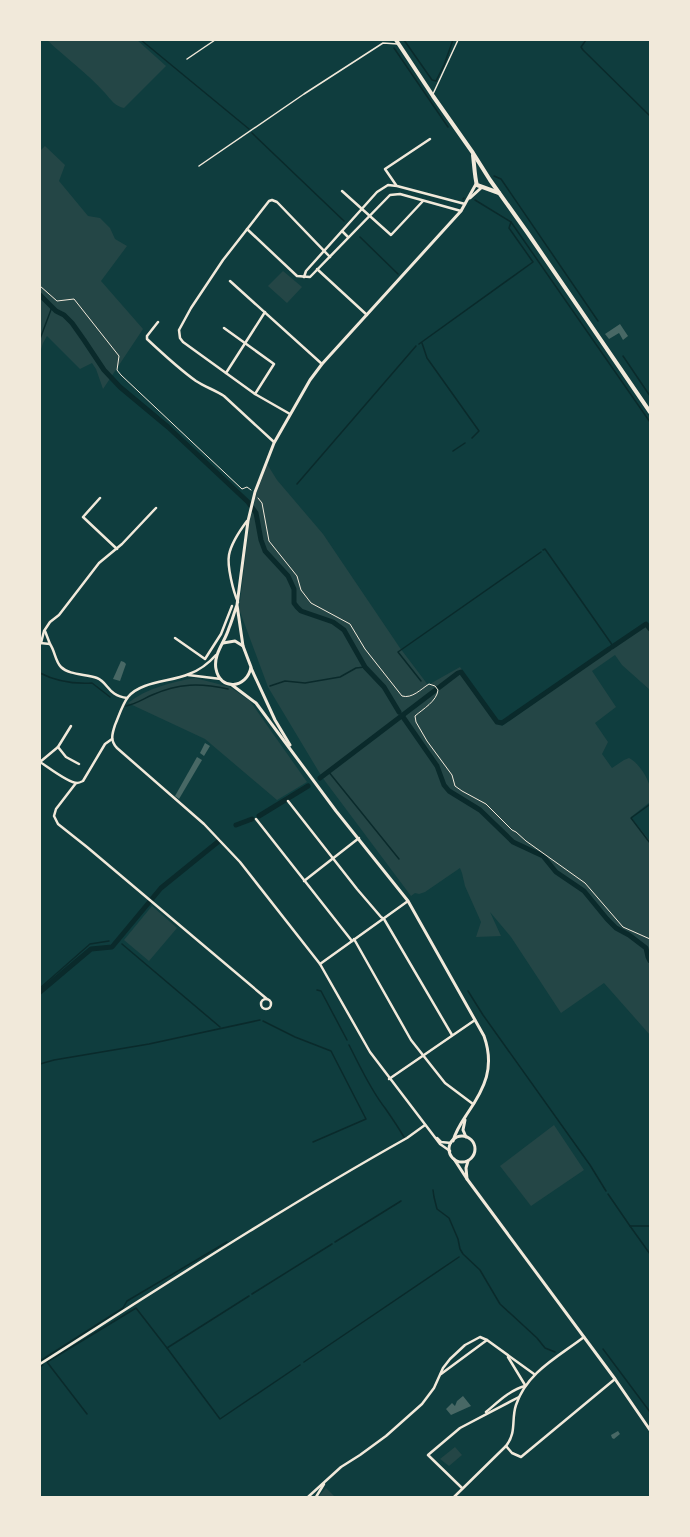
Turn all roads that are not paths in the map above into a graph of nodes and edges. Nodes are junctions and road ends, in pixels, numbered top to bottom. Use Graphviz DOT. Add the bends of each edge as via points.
graph roads {
  1 [pos="215,40"];
  2 [pos="383,40"];
  3 [pos="396,40"];
  4 [pos="458,40"];
  5 [pos="383,43"];
  6 [pos="400,45"];
  7 [pos="187,59"];
  8 [pos="433,96"];
  9 [pos="430,139"];
  10 [pos="473,153"];
  11 [pos="199,166"];
  12 [pos="486,174"];
  13 [pos="476,177"];
  14 [pos="490,180"];
  15 [pos="476,184"];
  16 [pos="397,186"];
  17 [pos="482,188"];
  18 [pos="342,191"];
  19 [pos="499,193"];
  20 [pos="423,201"];
  21 [pos="467,202"];
  22 [pos="362,209"];
  23 [pos="461,211"];
  24 [pos="369,216"];
  25 [pos="247,229"];
  26 [pos="342,231"];
  27 [pos="348,237"];
  28 [pos="325,251"];
  29 [pos="330,257"];
  30 [pos="317,270"];
  31 [pos="304,277"];
  32 [pos="230,281"];
  33 [pos="265,312"];
  34 [pos="367,315"];
  35 [pos="158,322"];
  36 [pos="224,328"];
  37 [pos="245,344"];
  38 [pos="322,364"];
  39 [pos="226,373"];
  40 [pos="255,394"];
  41 [pos="650,412"];
  42 [pos="290,414"];
  43 [pos="274,442"];
  44 [pos="100,498"];
  45 [pos="156,508"];
  46 [pos="248,521"];
  47 [pos="117,549"];
  48 [pos="237,603"];
  49 [pos="232,606"];
  50 [pos="44,631"];
  51 [pos="175,638"];
  52 [pos="40,643"];
  53 [pos="223,643"];
  54 [pos="50,644"];
  55 [pos="214,646"];
  56 [pos="243,646"];
  57 [pos="219,649"];
  58 [pos="217,655"];
  59 [pos="251,667"];
  60 [pos="187,675"];
  61 [pos="222,680"];
  62 [pos="231,684"];
  63 [pos="127,698"];
  64 [pos="71,726"];
  65 [pos="112,739"];
  66 [pos="58,747"];
  67 [pos="299,760"];
  68 [pos="40,762"];
  69 [pos="79,764"];
  70 [pos="76,783"];
  71 [pos="288,801"];
  72 [pos="256,819"];
  73 [pos="359,838"];
  74 [pos="334,858"];
  75 [pos="304,881"];
  76 [pos="408,901"];
  77 [pos="384,919"];
  78 [pos="353,940"];
  79 [pos="320,964"];
  80 [pos="266,999"];
  81 [pos="475,1020"];
  82 [pos="452,1035"];
  83 [pos="423,1055"];
  84 [pos="389,1079"];
  85 [pos="473,1104"];
  86 [pos="466,1116"];
  87 [pos="425,1125"];
  88 [pos="432,1134"];
  89 [pos="466,1137"];
  90 [pos="452,1142"];
  91 [pos="450,1151"];
  92 [pos="454,1159"];
  93 [pos="468,1161"];
  94 [pos="467,1179"];
  95 [pos="584,1337"];
  96 [pos="487,1340"];
  97 [pos="506,1354"];
  98 [pos="40,1364"];
  99 [pos="534,1374"];
  100 [pos="440,1375"];
  101 [pos="615,1379"];
  102 [pos="525,1386"];
  103 [pos="520,1396"];
  104 [pos="481,1416"];
  105 [pos="650,1430"];
  106 [pos="506,1446"];
  107 [pos="326,1480"];
  108 [pos="462,1488"];
  109 [pos="308,1497"];
  110 [pos="316,1497"];
  111 [pos="454,1497"];
  1 -- 7 [label="lane"];
  2 -- 5 [label="lane"];
  3 -- 6 [label="main road"];
  4 -- 8 [label="lane"];
  5 -- 6 [label="lane"];
  5 -- 11 [label="lane"];
  6 -- 8 [label="main road"];
  8 -- 10 [label="main road"];
  9 -- 16 [label="street" via="385,169"];
  10 -- 12 [label="main road"];
  10 -- 13 [label="main road"];
  12 -- 13 [label="main road" via="479,174"];
  12 -- 14 [label="main road"];
  13 -- 15 [label="main road"];
  14 -- 17 [label="main road" via="487,186"];
  14 -- 19 [label="main road"];
  15 -- 17 [label="main road"];
  15 -- 21 [label="street"];
  16 -- 21 [label="street"];
  16 -- 22 [label="street" via="388,186 377,192"];
  17 -- 19 [label="main road"];
  17 -- 21 [label="street"];
  18 -- 22 [label="street"];
  19 -- 41 [label="main road"];
  20 -- 23 [label="street"];
  20 -- 24 [label="street" via="400,194 390,195"];
  20 -- 24 [label="street" via="391,235"];
  21 -- 23 [label="street"];
  22 -- 24 [label="street"];
  22 -- 26 [label="street"];
  23 -- 34 [label="street"];
  24 -- 27 [label="street"];
  25 -- 28 [label="street" via="272,200 277,202"];
  25 -- 31 [label="street" via="297,276"];
  25 -- 39 [label="street" via="191,308 178,333 183,342"];
  26 -- 27 [label="street"];
  26 -- 28 [label="street"];
  27 -- 29 [label="street"];
  28 -- 29 [label="street"];
  28 -- 31 [label="street" via="306,271"];
  29 -- 30 [label="street"];
  30 -- 31 [label="street" via="310,277"];
  30 -- 34 [label="street"];
  32 -- 33 [label="street"];
  33 -- 37 [label="street"];
  33 -- 38 [label="street"];
  34 -- 38 [label="street"];
  35 -- 43 [label="street" via="147,336 148,339 197,382 224,396"];
  36 -- 37 [label="street"];
  37 -- 39 [label="street"];
  37 -- 40 [label="street" via="274,364"];
  38 -- 42 [label="street"];
  39 -- 40 [label="street"];
  40 -- 42 [label="street"];
  42 -- 43 [label="street"];
  43 -- 46 [label="street" via="255,492"];
  44 -- 47 [label="street" via="83,517"];
  45 -- 47 [label="street"];
  46 -- 48 [label="street"];
  46 -- 48 [label="street" via="241,528 229,555 230,576"];
  47 -- 50 [label="street" via="100,563"];
  48 -- 53 [label="street"];
  48 -- 56 [label="street"];
  49 -- 55 [label="street"];
  50 -- 52 [label="street"];
  50 -- 54 [label="street"];
  51 -- 55 [label="street" via="205,659"];
  52 -- 54 [label="street"];
  53 -- 56 [label="street" via="235,641"];
  53 -- 57 [label="street"];
  54 -- 63 [label="street" via="61,667 99,679 111,692 120,698"];
  55 -- 57 [label="street"];
  56 -- 59 [label="street"];
  57 -- 58 [label="street"];
  58 -- 60 [label="street" via="204,667"];
  58 -- 61 [label="street" via="216,668"];
  59 -- 62 [label="street" via="245,679"];
  59 -- 67 [label="street" via="275,720"];
  60 -- 61 [label="street"];
  60 -- 63 [label="street" via="137,690"];
  61 -- 62 [label="street"];
  62 -- 67 [label="street" via="256,703"];
  63 -- 65 [label="street" via="112,733"];
  64 -- 66 [label="street"];
  65 -- 70 [label="street" via="105,744 83,780"];
  65 -- 79 [label="street" via="117,748 223,842"];
  66 -- 68 [label="street"];
  66 -- 69 [label="street" via="66,757"];
  67 -- 73 [label="street"];
  68 -- 70 [label="street"];
  70 -- 80 [label="street" via="56,809 54,816 58,824"];
  71 -- 74 [label="street"];
  72 -- 75 [label="street"];
  73 -- 74 [label="street"];
  73 -- 76 [label="street"];
  74 -- 75 [label="street"];
  74 -- 77 [label="street"];
  75 -- 78 [label="street"];
  76 -- 77 [label="street"];
  76 -- 81 [label="street"];
  77 -- 78 [label="street"];
  77 -- 82 [label="street"];
  78 -- 79 [label="street"];
  78 -- 83 [label="street" via="411,1040"];
  79 -- 84 [label="street" via="370,1052"];
  81 -- 82 [label="street"];
  81 -- 85 [label="street" via="487,1043 489,1062 483,1088"];
  82 -- 83 [label="street"];
  83 -- 84 [label="street"];
  83 -- 85 [label="street" via="445,1083"];
  84 -- 87 [label="street"];
  85 -- 86 [label="street"];
  86 -- 89 [label="street" via="463,1127"];
  86 -- 90 [label="street"];
  87 -- 88 [label="street"];
  87 -- 98 [label="street" via="164,1284"];
  88 -- 90 [label="street" via="441,1142"];
  88 -- 91 [label="street"];
  89 -- 90 [label="street" via="459,1137"];
  89 -- 93 [label="street" via="472,1141 475,1148 474,1155"];
  90 -- 91 [label="street"];
  91 -- 92 [label="street"];
  92 -- 93 [label="street"];
  92 -- 94 [label="street"];
  93 -- 94 [label="street"];
  94 -- 95 [label="street"];
  95 -- 99 [label="street"];
  95 -- 101 [label="street"];
  96 -- 97 [label="street"];
  96 -- 100 [label="street"];
  96 -- 100 [label="street" via="480,1337 465,1345 450,1359"];
  97 -- 99 [label="street"];
  97 -- 102 [label="street"];
  99 -- 102 [label="street"];
  100 -- 107 [label="street" via="434,1388 417,1408 386,1436"];
  101 -- 105 [label="street"];
  101 -- 106 [label="street" via="521,1457 512,1453"];
  102 -- 103 [label="street"];
  102 -- 104 [label="street" via="507,1395"];
  103 -- 104 [label="street"];
  103 -- 106 [label="street" via="515,1407 512,1439"];
  104 -- 108 [label="street" via="460,1428 428,1455"];
  106 -- 108 [label="street"];
  107 -- 109 [label="street"];
  107 -- 110 [label="street"];
  108 -- 111 [label="street"];
}
